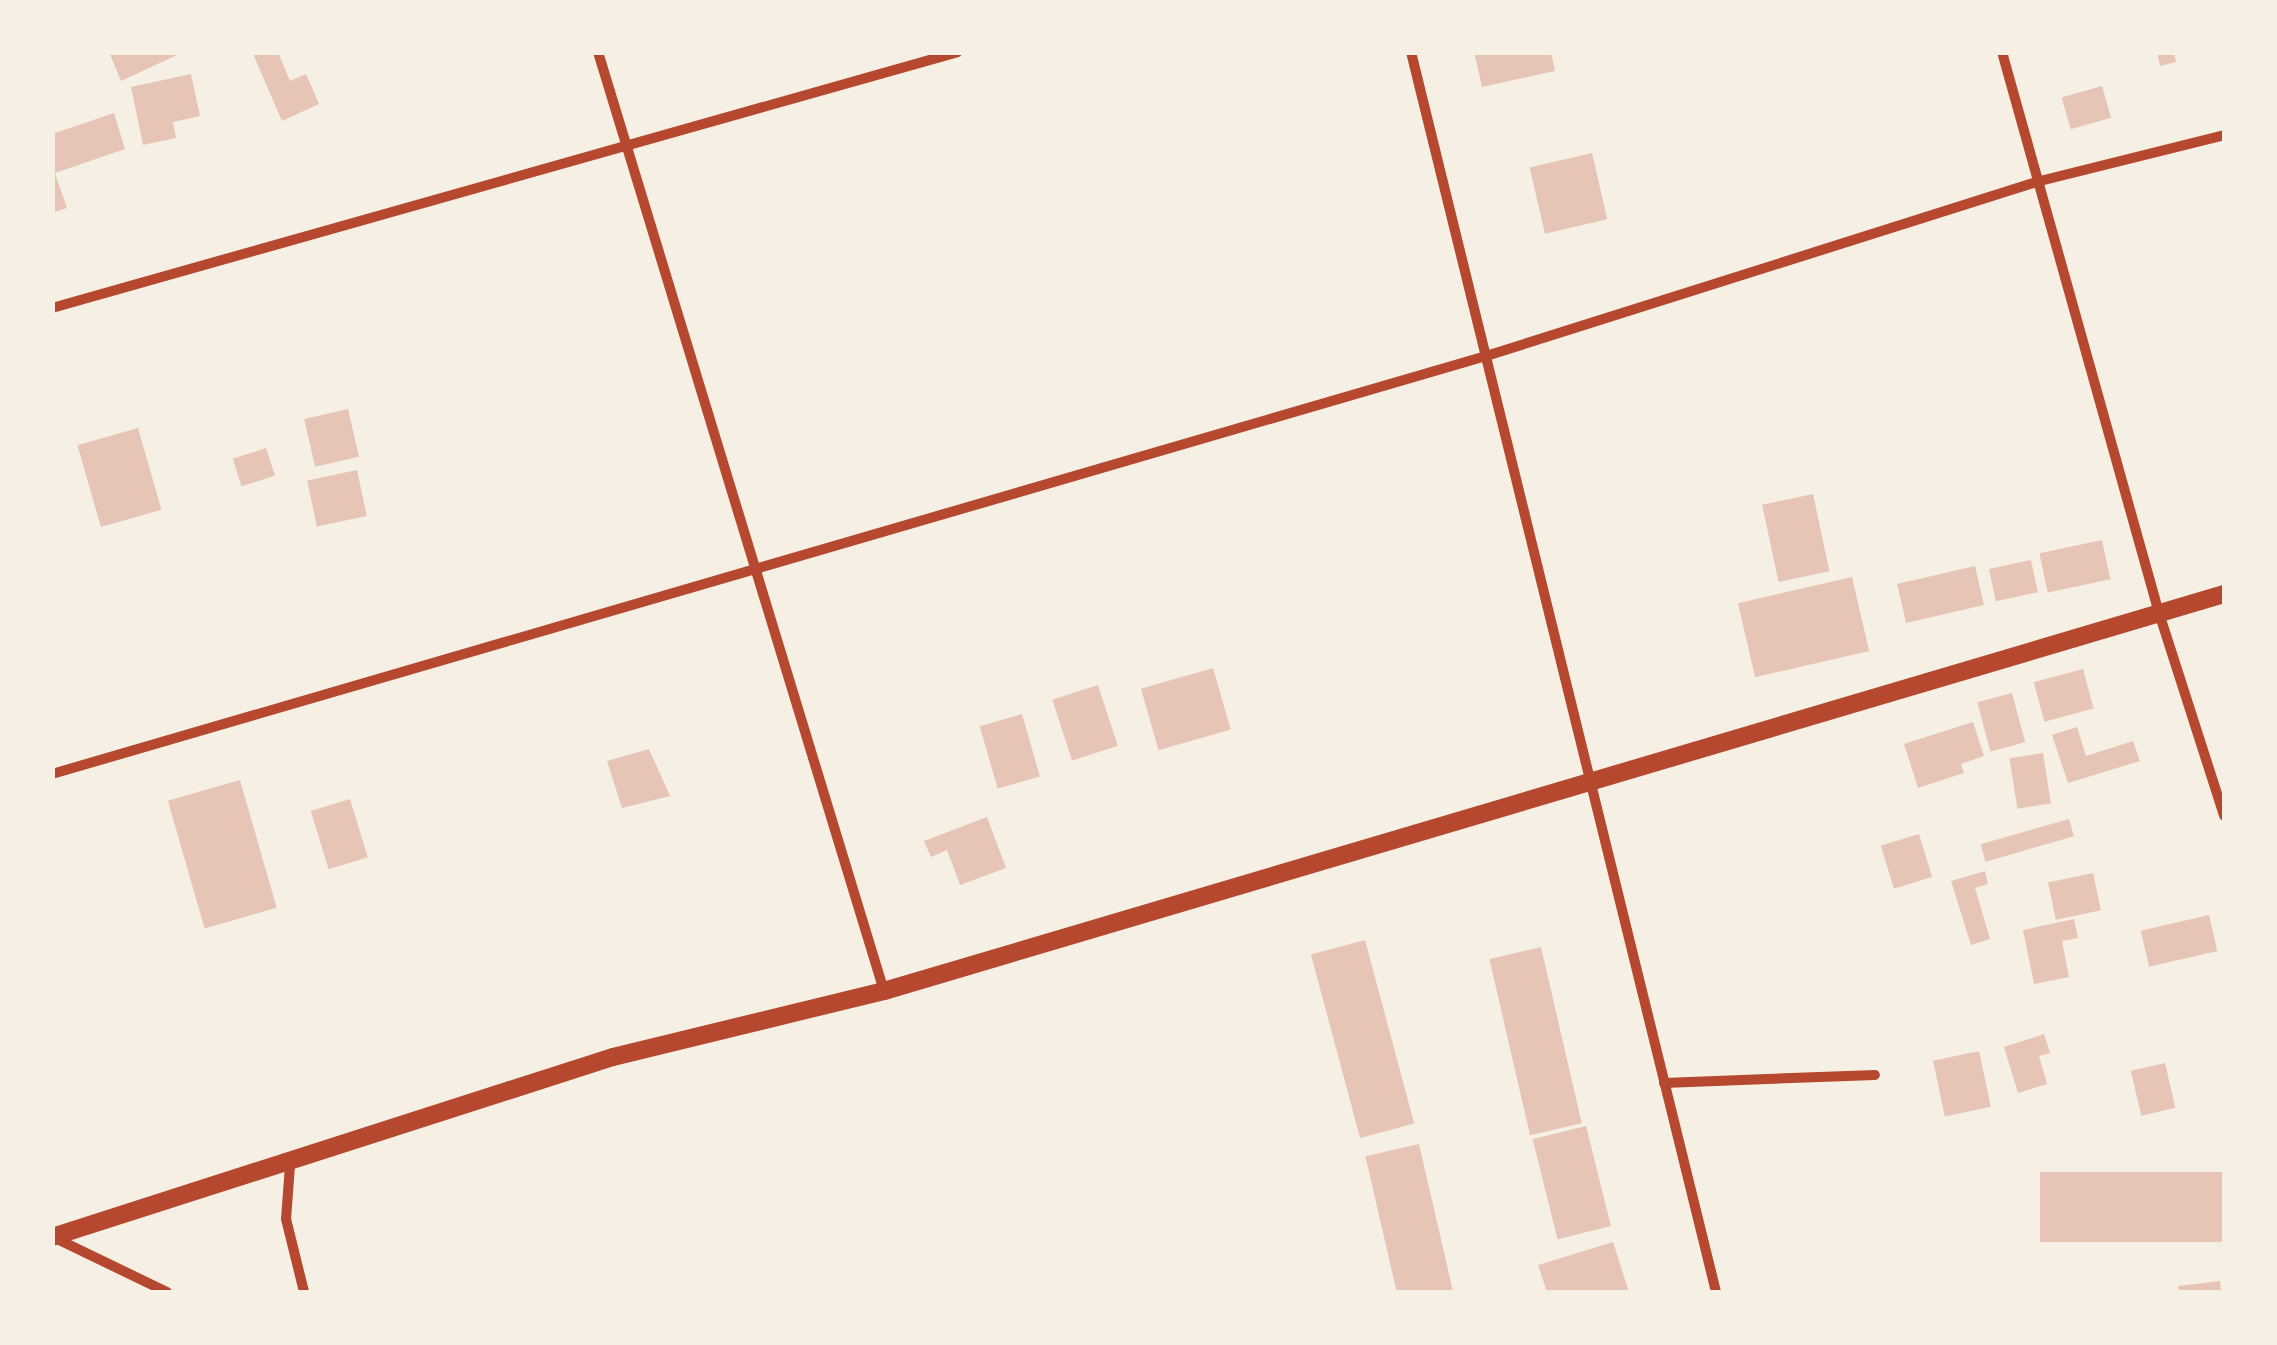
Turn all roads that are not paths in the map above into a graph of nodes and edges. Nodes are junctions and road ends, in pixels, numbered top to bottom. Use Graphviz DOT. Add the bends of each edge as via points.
graph roads {
  1 [pos="598,52"];
  2 [pos="958,52"];
  3 [pos="1411,52"];
  4 [pos="2002,52"];
  5 [pos="2224,135"];
  6 [pos="627,147"];
  7 [pos="2040,181"];
  8 [pos="52,308"];
  9 [pos="1483,357"];
  10 [pos="758,569"];
  11 [pos="2224,594"];
  12 [pos="2159,613"];
  13 [pos="52,774"];
  14 [pos="1590,781"];
  15 [pos="2224,816"];
  16 [pos="884,991"];
  17 [pos="1875,1075"];
  18 [pos="1664,1084"];
  19 [pos="290,1166"];
  20 [pos="52,1237"];
  21 [pos="167,1292"];
  22 [pos="304,1292"];
  23 [pos="1716,1292"];
  1 -- 6 [label="street"];
  2 -- 6 [label="street"];
  3 -- 9 [label="street"];
  4 -- 7 [label="street"];
  5 -- 7 [label="street"];
  6 -- 8 [label="street"];
  6 -- 10 [label="street"];
  7 -- 9 [label="street"];
  7 -- 12 [label="street"];
  9 -- 10 [label="street"];
  9 -- 14 [label="street"];
  10 -- 13 [label="street"];
  10 -- 16 [label="street"];
  11 -- 12 [label="street"];
  12 -- 14 [label="street"];
  12 -- 15 [label="street"];
  14 -- 16 [label="street"];
  14 -- 18 [label="street"];
  16 -- 19 [label="street" via="613,1057"];
  17 -- 18 [label="street"];
  18 -- 23 [label="street"];
  19 -- 20 [label="street"];
  19 -- 22 [label="street" via="286,1220"];
  20 -- 21 [label="street"];
}
